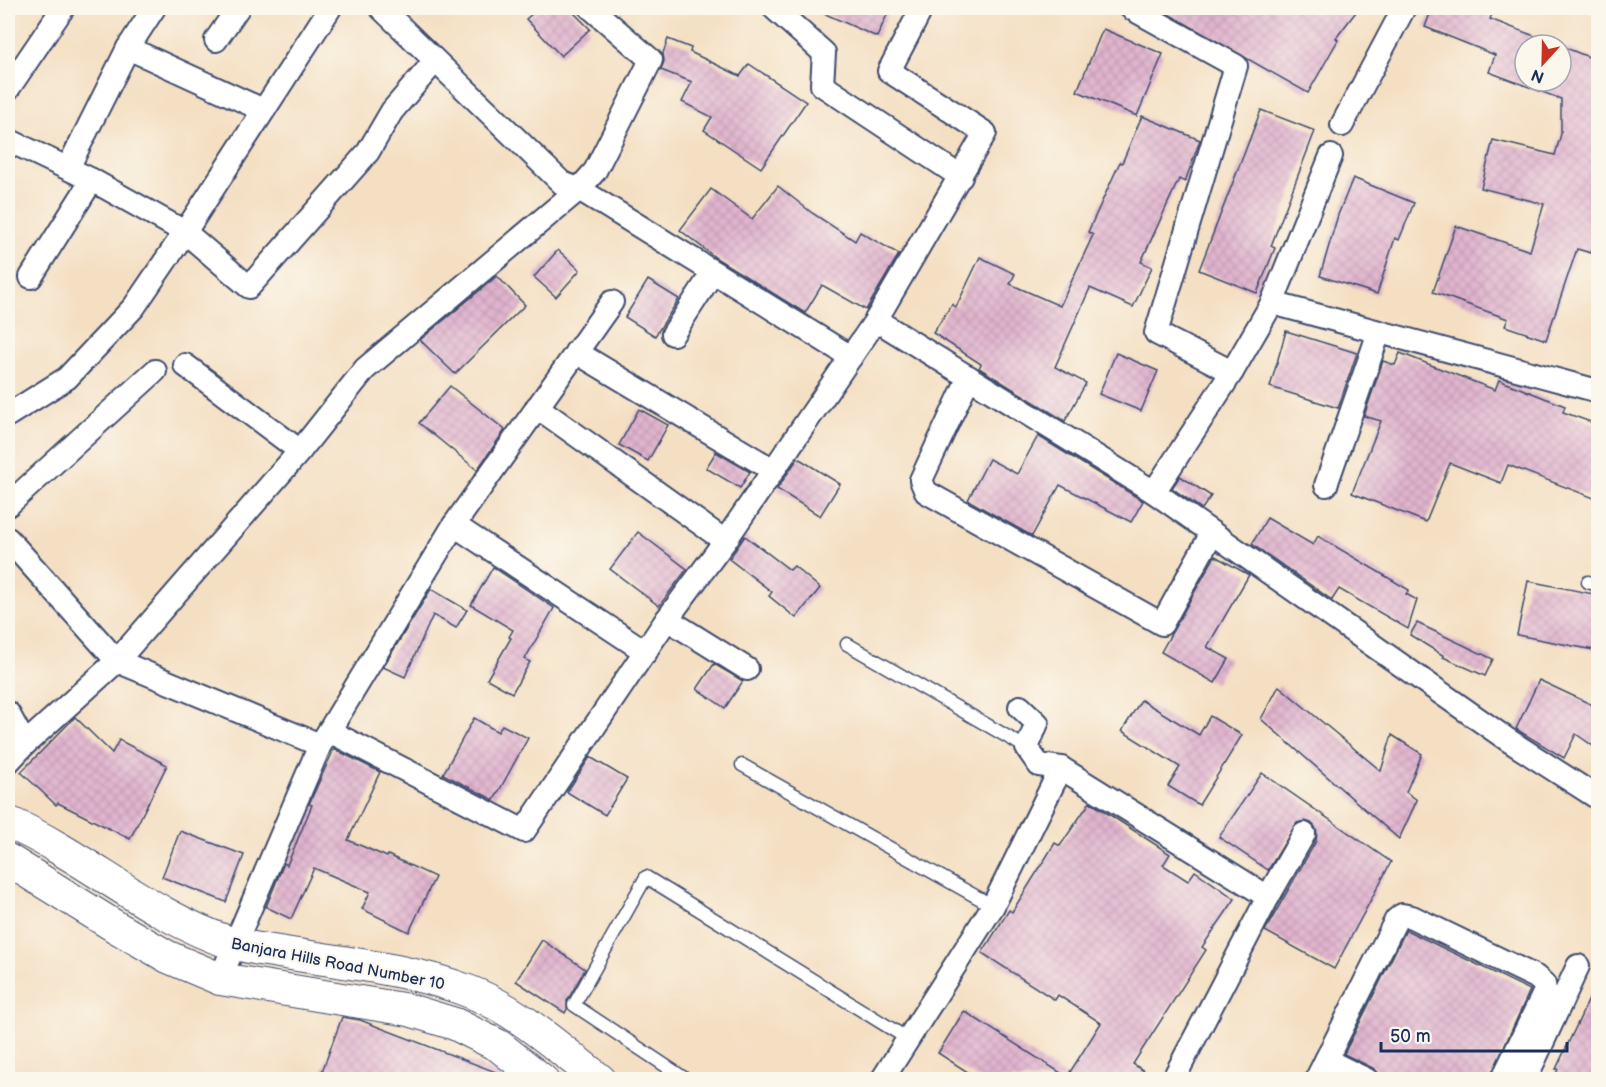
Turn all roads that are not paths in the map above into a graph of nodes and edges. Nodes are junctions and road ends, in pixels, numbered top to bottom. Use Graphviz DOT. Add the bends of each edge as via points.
graph roads {
  1 [pos="63,8"];
  2 [pos="153,8"];
  3 [pos="238,8"];
  4 [pos="330,8"];
  5 [pos="381,8"];
  6 [pos="591,8"];
  7 [pos="774,8"];
  8 [pos="922,8"];
  9 [pos="1131,8"];
  10 [pos="1404,8"];
  11 [pos="216,40"];
  12 [pos="128,48"];
  13 [pos="435,61"];
  14 [pos="8,89"];
  15 [pos="263,110"];
  16 [pos="1342,125"];
  17 [pos="8,140"];
  18 [pos="1331,156"];
  19 [pos="68,168"];
  20 [pos="961,177"];
  21 [pos="92,180"];
  22 [pos="579,189"];
  23 [pos="185,232"];
  24 [pos="713,272"];
  25 [pos="32,277"];
  26 [pos="612,302"];
  27 [pos="1272,303"];
  28 [pos="876,320"];
  29 [pos="1379,332"];
  30 [pos="673,334"];
  31 [pos="576,352"];
  32 [pos="851,357"];
  33 [pos="185,365"];
  34 [pos="155,370"];
  35 [pos="1232,372"];
  36 [pos="969,377"];
  37 [pos="1599,391"];
  38 [pos="537,407"];
  39 [pos="8,415"];
  40 [pos="300,451"];
  41 [pos="773,470"];
  42 [pos="1326,485"];
  43 [pos="1154,492"];
  44 [pos="8,505"];
  45 [pos="454,525"];
  46 [pos="1212,533"];
  47 [pos="8,539"];
  48 [pos="725,541"];
  49 [pos="667,620"];
  50 [pos="847,644"];
  51 [pos="646,652"];
  52 [pos="117,661"];
  53 [pos="747,669"];
  54 [pos="1020,707"];
  55 [pos="8,712"];
  56 [pos="324,738"];
  57 [pos="25,744"];
  58 [pos="1027,748"];
  59 [pos="8,762"];
  60 [pos="742,765"];
  61 [pos="1061,768"];
  62 [pos="1599,798"];
  63 [pos="8,822"];
  64 [pos="1304,834"];
  65 [pos="8,860"];
  66 [pos="1268,897"];
  67 [pos="993,906"];
  68 [pos="234,944"];
  69 [pos="1578,966"];
  70 [pos="219,979"];
  71 [pos="908,1039"];
  72 [pos="1321,1070"];
  73 [pos="542,1080"];
  74 [pos="600,1080"];
  75 [pos="687,1080"];
  76 [pos="882,1080"];
  77 [pos="1173,1080"];
  78 [pos="1367,1080"];
  79 [pos="1502,1080"];
  80 [pos="1525,1080"];
  1 -- 14 [label="street"];
  2 -- 12 [label="street"];
  3 -- 11 [label="street"];
  4 -- 15 [label="street"];
  5 -- 13 [label="street"];
  6 -- 22 [label="street" via="651,60 595,171"];
  7 -- 20 [label="street" via="824,52 822,85"];
  8 -- 20 [label="street" via="889,71 985,133"];
  9 -- 35 [label="street" via="1236,66 1156,333"];
  10 -- 16 [label="street"];
  12 -- 15 [label="street"];
  12 -- 19 [label="street"];
  13 -- 22 [label="street" via="562,183"];
  13 -- 23 [label="street" via="392,111 368,152 249,287"];
  15 -- 23 [label="street"];
  17 -- 19 [label="street"];
  18 -- 27 [label="street"];
  19 -- 21 [label="street"];
  20 -- 28 [label="street"];
  21 -- 23 [label="street"];
  21 -- 25 [label="street"];
  22 -- 24 [label="street"];
  22 -- 40 [label="street" via="365,369"];
  23 -- 39 [label="street" via="135,307 67,378"];
  24 -- 30 [label="street"];
  24 -- 32 [label="street"];
  26 -- 31 [label="street"];
  27 -- 29 [label="street"];
  27 -- 35 [label="street"];
  28 -- 32 [label="street"];
  28 -- 36 [label="street"];
  29 -- 37 [label="street"];
  29 -- 42 [label="street"];
  31 -- 38 [label="street"];
  31 -- 41 [label="street"];
  32 -- 41 [label="street"];
  33 -- 40 [label="street"];
  34 -- 44 [label="street"];
  35 -- 43 [label="street"];
  36 -- 43 [label="street"];
  36 -- 46 [label="street" via="921,480 926,492 1162,624"];
  38 -- 45 [label="street"];
  38 -- 48 [label="street"];
  40 -- 52 [label="street"];
  41 -- 48 [label="street"];
  43 -- 46 [label="street"];
  45 -- 51 [label="street"];
  45 -- 56 [label="street"];
  46 -- 62 [label="street" via="1508,740"];
  47 -- 52 [label="street"];
  48 -- 49 [label="street"];
  49 -- 51 [label="street"];
  49 -- 53 [label="street"];
  50 -- 58 [label="lane"];
  51 -- 56 [label="street" via="524,831"];
  52 -- 56 [label="street"];
  52 -- 57 [label="street"];
  54 -- 58 [label="street" via="1037,723"];
  55 -- 57 [label="street"];
  56 -- 68 [label="street"];
  57 -- 59 [label="street"];
  58 -- 61 [label="street" via="1039,765"];
  60 -- 67 [label="lane"];
  61 -- 66 [label="street"];
  61 -- 67 [label="street"];
  63 -- 68 [label="main road, Banjara Hills Road Number 10" via="32,832 184,925"];
  64 -- 66 [label="street"];
  65 -- 70 [label="main road, Banjara Hills Road Number 10" via="168,957"];
  66 -- 77 [label="street"];
  67 -- 71 [label="street"];
  68 -- 70 [label="street"];
  68 -- 74 [label="main road, Banjara Hills Road Number 10" via="416,976 468,991 518,1016"];
  69 -- 80 [label="street"];
  70 -- 73 [label="main road, Banjara Hills Road Number 10" via="409,1010 456,1024 499,1046"];
  71 -- 75 [label="lane" via="646,877 574,1005"];
  71 -- 76 [label="street"];
  72 -- 78 [label="street"];
  72 -- 79 [label="street" via="1396,920 1402,915 1544,984 1545,991"];
}
